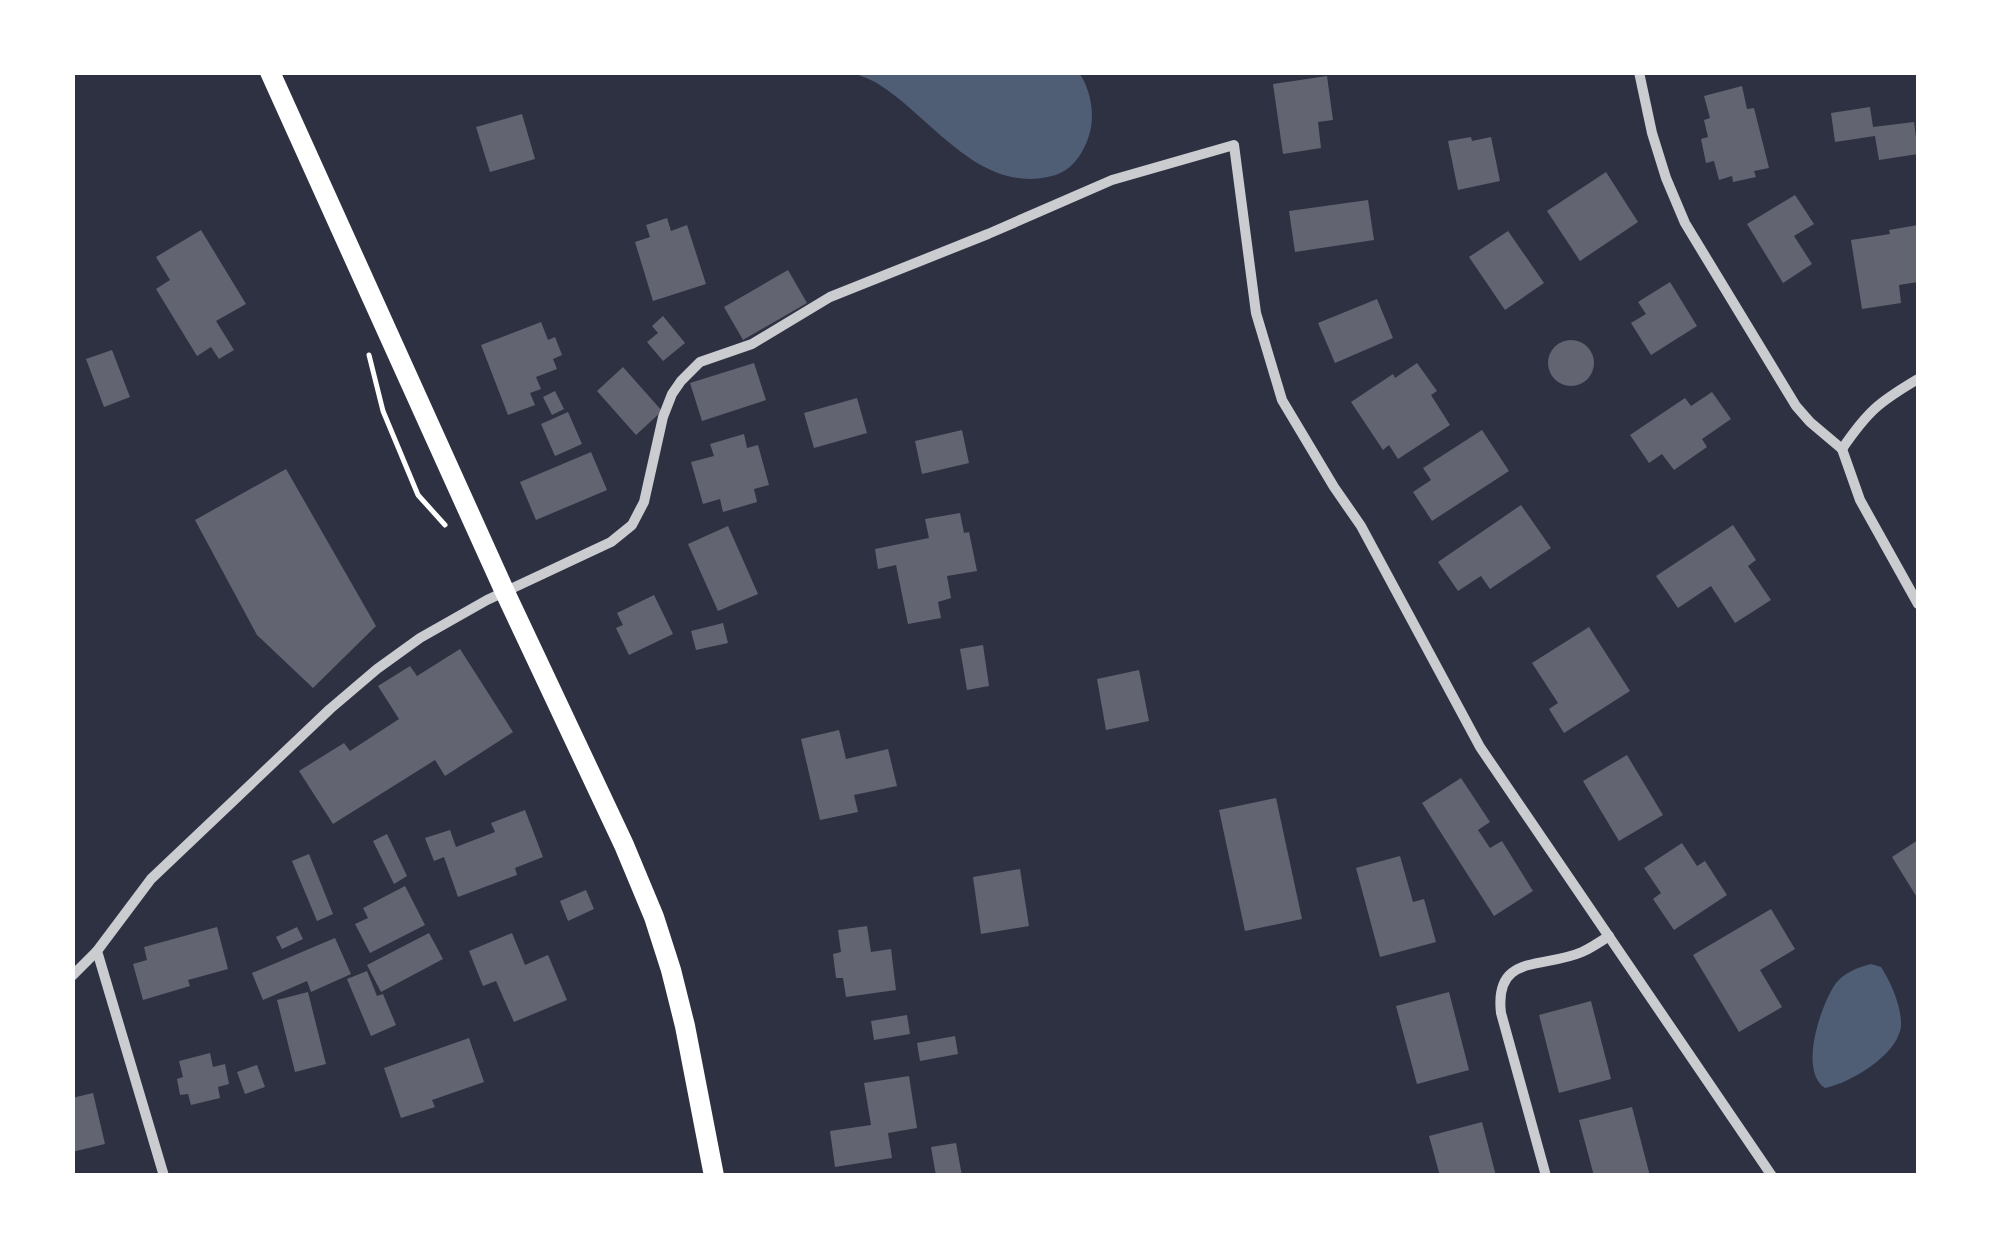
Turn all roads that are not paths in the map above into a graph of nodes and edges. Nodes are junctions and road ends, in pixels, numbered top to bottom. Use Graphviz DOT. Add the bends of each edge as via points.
graph roads {
  1 [pos="270,72"];
  2 [pos="1639,72"];
  3 [pos="1918,379"];
  4 [pos="1842,449"];
  5 [pos="504,590"];
  6 [pos="1918,604"];
  7 [pos="1609,936"];
  8 [pos="97,951"];
  9 [pos="72,976"];
  10 [pos="164,1176"];
  11 [pos="714,1176"];
  12 [pos="1546,1176"];
  13 [pos="1772,1176"];
  1 -- 5 [label="main road"];
  2 -- 4 [label="street" via="1652,133 1685,223 1796,406"];
  3 -- 4 [label="street" via="1880,402"];
  4 -- 6 [label="street" via="1860,500"];
  5 -- 7 [label="street" via="611,542 632,525 672,394 700,362 752,344 830,298 1112,180 1234,145 1256,312 1282,400 1361,526 1480,747"];
  5 -- 8 [label="street" via="420,638 330,708 151,879"];
  5 -- 11 [label="main road" via="654,917 686,1026"];
  7 -- 12 [label="street" via="1580,953 1517,968 1499,994"];
  7 -- 13 [label="street"];
  8 -- 9 [label="street"];
  8 -- 10 [label="street"];
}
